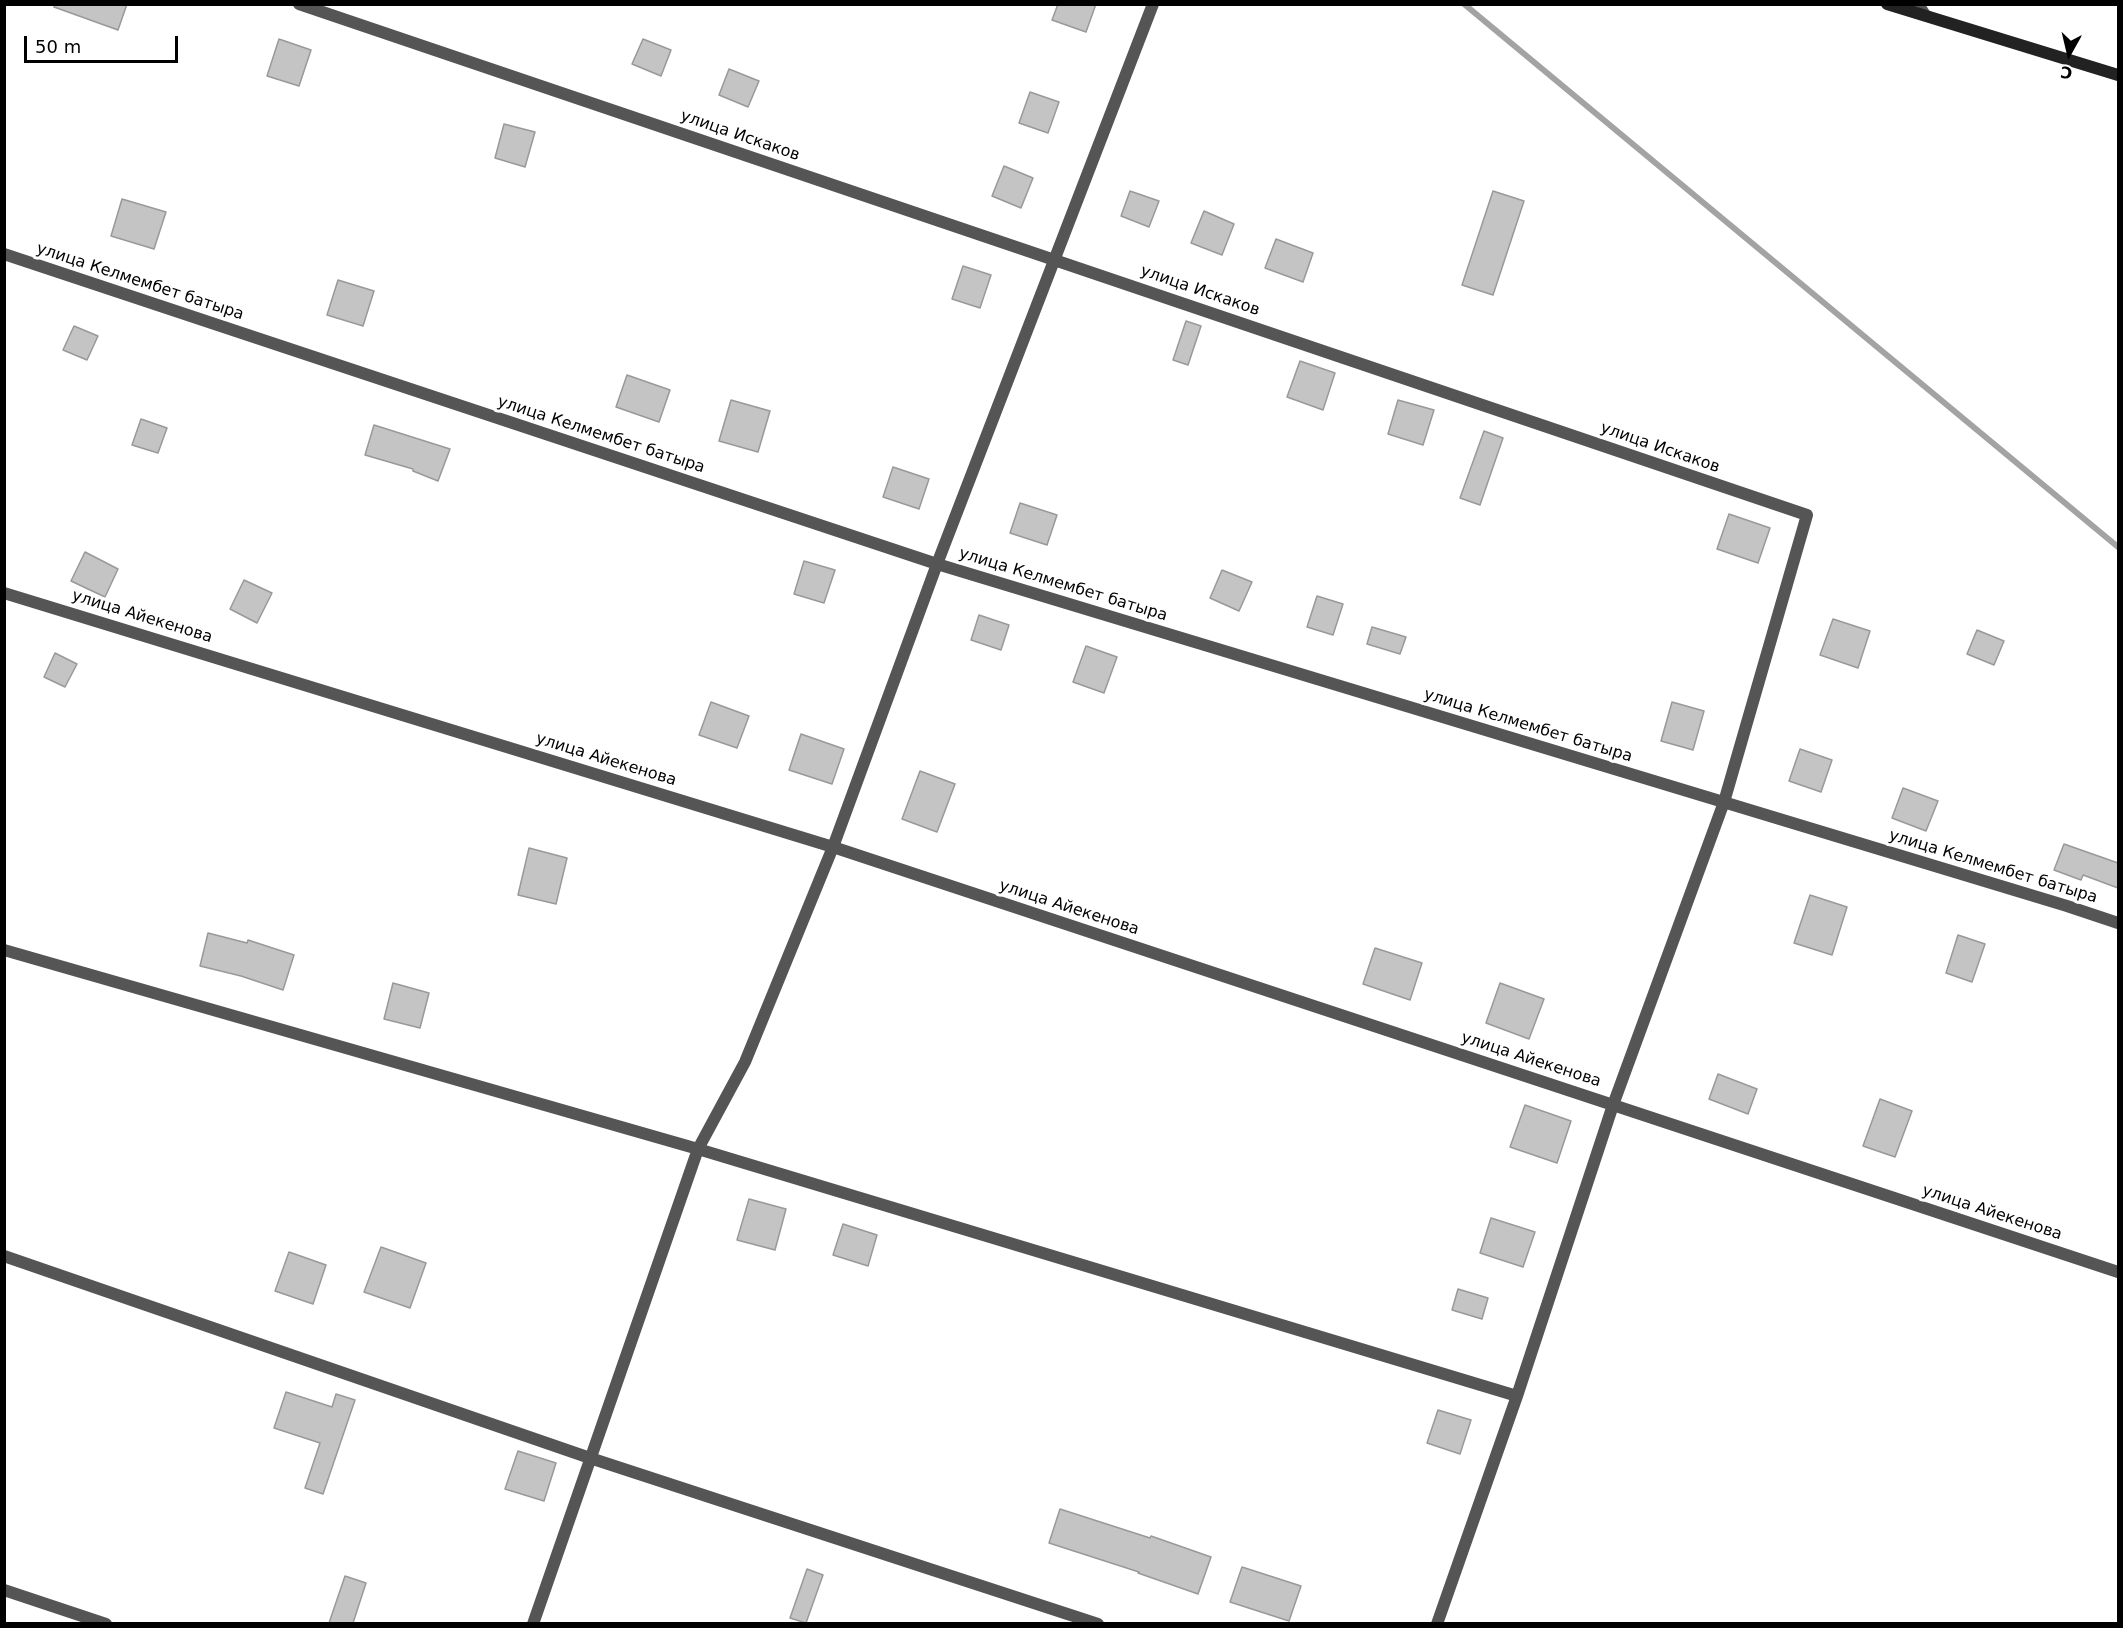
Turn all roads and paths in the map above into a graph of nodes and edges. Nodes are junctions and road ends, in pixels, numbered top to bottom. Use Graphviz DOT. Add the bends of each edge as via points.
graph roads {
  1 [pos="299,4"];
  2 [pos="1153,4"];
  3 [pos="1887,4"];
  4 [pos="1922,10"];
  5 [pos="2118,75"];
  6 [pos="4,254"];
  7 [pos="1055,259"];
  8 [pos="937,564"];
  9 [pos="4,592"];
  10 [pos="1724,802"];
  11 [pos="832,847"];
  12 [pos="2118,923"];
  13 [pos="4,950"];
  14 [pos="1613,1105"];
  15 [pos="698,1149"];
  16 [pos="4,1256"];
  17 [pos="2118,1272"];
  18 [pos="1517,1396"];
  19 [pos="590,1458"];
  20 [pos="4,1590"];
  21 [pos="106,1623"];
  22 [pos="533,1623"];
  23 [pos="1098,1623"];
  24 [pos="1437,1623"];
  1 -- 7 [label="street, улица Искаков"];
  2 -- 7 [label="street"];
  3 -- 4 [label="main road"];
  4 -- 5 [label="main road"];
  6 -- 8 [label="street, улица Келмембет батыра"];
  7 -- 8 [label="street"];
  7 -- 10 [label="street, улица Искаков" via="1807,515"];
  8 -- 10 [label="street, улица Келмембет батыра"];
  8 -- 11 [label="street"];
  9 -- 11 [label="street, улица Айекенова"];
  10 -- 12 [label="street, улица Келмембет батыра"];
  10 -- 14 [label="street"];
  11 -- 14 [label="street, улица Айекенова"];
  11 -- 15 [label="street" via="745,1062"];
  13 -- 15 [label="street"];
  14 -- 17 [label="street, улица Айекенова"];
  14 -- 18 [label="street"];
  15 -- 18 [label="street"];
  15 -- 19 [label="street"];
  16 -- 19 [label="street"];
  18 -- 24 [label="street"];
  19 -- 22 [label="street"];
  19 -- 23 [label="street"];
  20 -- 21 [label="street"];
}
